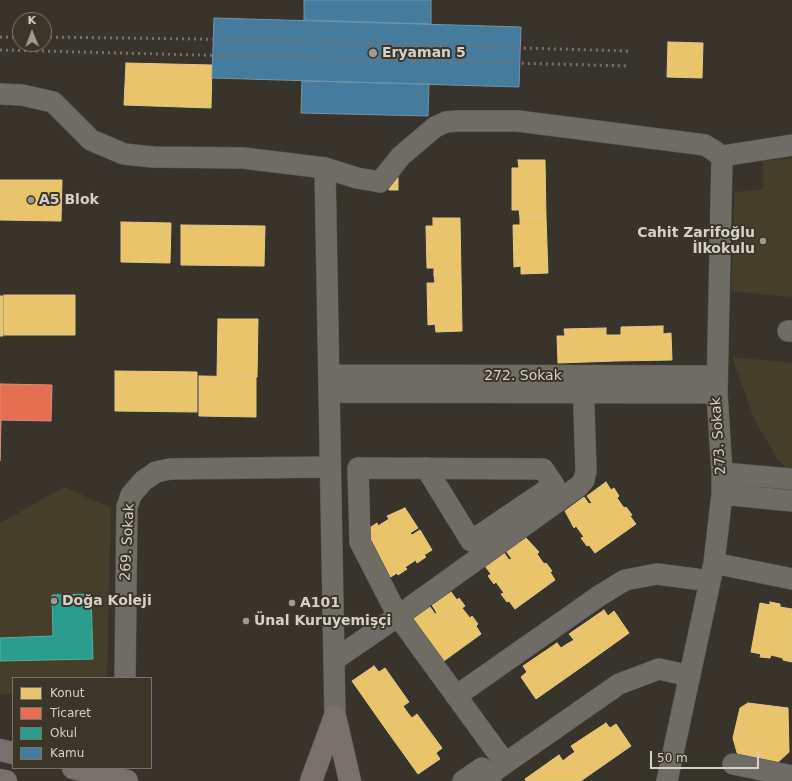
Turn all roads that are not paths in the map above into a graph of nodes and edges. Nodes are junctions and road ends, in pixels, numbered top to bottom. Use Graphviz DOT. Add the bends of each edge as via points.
graph roads {
  1 [pos="0,94"];
  2 [pos="792,145"];
  3 [pos="722,156"];
  4 [pos="325,168"];
  5 [pos="330,384"];
  6 [pos="583,384"];
  7 [pos="717,384"];
  8 [pos="330,467"];
  9 [pos="426,468"];
  10 [pos="722,473"];
  11 [pos="792,480"];
  12 [pos="722,494"];
  13 [pos="792,501"];
  14 [pos="712,572"];
  15 [pos="792,579"];
  16 [pos="398,616"];
  17 [pos="334,660"];
  18 [pos="690,676"];
  19 [pos="125,677"];
  20 [pos="456,696"];
  21 [pos="335,716"];
  22 [pos="0,750"];
  23 [pos="12,753"];
  24 [pos="505,763"];
  25 [pos="733,764"];
  26 [pos="80,769"];
  27 [pos="125,776"];
  28 [pos="792,776"];
  29 [pos="489,778"];
  30 [pos="0,780"];
  31 [pos="6,781"];
  32 [pos="311,781"];
  33 [pos="350,781"];
  34 [pos="463,781"];
  35 [pos="667,781"];
  1 -- 4 [label="street" via="22,95 53,102 91,140 124,154 153,157 243,158"];
  2 -- 3 [label="street"];
  3 -- 4 [label="street" via="705,145 518,121 457,121 435,127 401,156 380,182"];
  3 -- 7 [label="street, 273. Sokak"];
  4 -- 5 [label="street"];
  5 -- 6 [label="street, 272. Sokak"];
  5 -- 8 [label="street"];
  6 -- 7 [label="street, 272. Sokak"];
  6 -- 16 [label="street" via="586,471 584,480"];
  7 -- 10 [label="street, 273. Sokak"];
  8 -- 17 [label="street"];
  8 -- 19 [label="street, 269. Sokak" via="170,469 156,472 143,481 131,495 127,507"];
  9 -- 9 [label="street" via="543,469 554,486 471,540"];
  9 -- 16 [label="street" via="358,468 360,542"];
  10 -- 11 [label="street"];
  10 -- 12 [label="street, 273. Sokak"];
  12 -- 13 [label="street"];
  12 -- 14 [label="street, 273. Sokak"];
  14 -- 15 [label="street"];
  14 -- 18 [label="street, 273. Sokak"];
  14 -- 20 [label="street" via="657,574 625,580 598,596"];
  16 -- 17 [label="street"];
  16 -- 20 [label="street"];
  17 -- 21 [label="street"];
  18 -- 24 [label="street" via="659,669 619,684"];
  18 -- 35 [label="street, 273. Sokak"];
  20 -- 24 [label="street"];
  21 -- 32 [label="main road"];
  21 -- 33 [label="main road"];
  22 -- 23 [label="main road"];
  24 -- 29 [label="street"];
  25 -- 28 [label="street"];
  26 -- 27 [label="main road"];
  29 -- 34 [label="street" via="482,768"];
  30 -- 31 [label="main road"];
}
